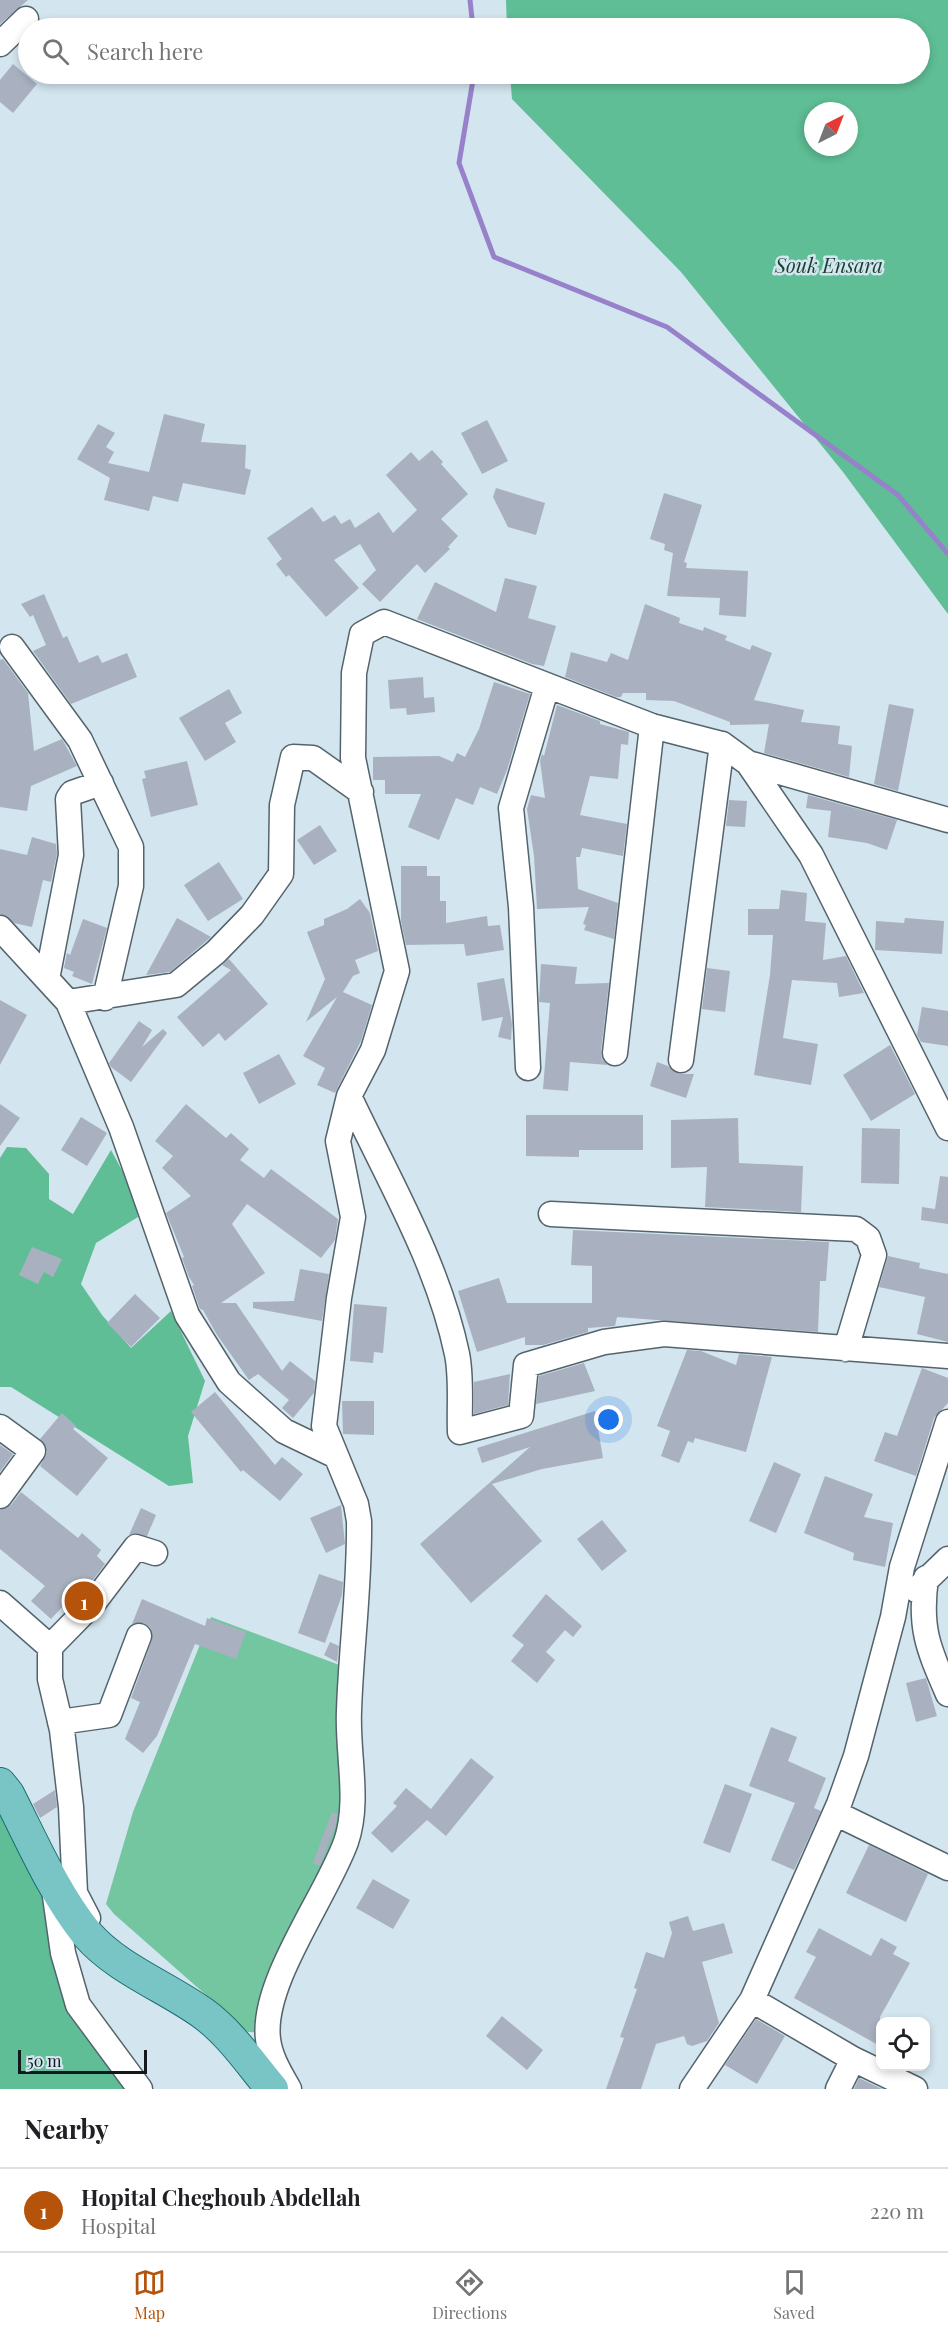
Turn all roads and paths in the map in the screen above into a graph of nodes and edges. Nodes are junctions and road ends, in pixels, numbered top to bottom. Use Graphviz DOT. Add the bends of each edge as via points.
graph roads {
  1 [pos="18,27"];
  2 [pos="0,44"];
  3 [pos="12,647"];
  4 [pos="547,686"];
  5 [pos="652,726"];
  6 [pos="722,744"];
  7 [pos="748,763"];
  8 [pos="101,783"];
  9 [pos="361,792"];
  10 [pos="948,820"];
  11 [pos="0,928"];
  12 [pos="47,979"];
  13 [pos="105,998"];
  14 [pos="68,1002"];
  15 [pos="615,1053"];
  16 [pos="681,1060"];
  17 [pos="528,1068"];
  18 [pos="349,1096"];
  19 [pos="948,1128"];
  20 [pos="551,1214"];
  21 [pos="846,1349"];
  22 [pos="948,1356"];
  23 [pos="948,1422"];
  24 [pos="0,1427"];
  25 [pos="336,1456"];
  26 [pos="0,1496"];
  27 [pos="156,1554"];
  28 [pos="948,1559"];
  29 [pos="926,1578"];
  30 [pos="0,1603"];
  31 [pos="893,1617"];
  32 [pos="139,1636"];
  33 [pos="50,1647"];
  34 [pos="948,1694"];
  35 [pos="60,1722"];
  36 [pos="0,1784"];
  37 [pos="835,1814"];
  38 [pos="948,1868"];
  39 [pos="53,1880"];
  40 [pos="102,1947"];
  41 [pos="752,2000"];
  42 [pos="853,2059"];
  43 [pos="140,2089"];
  44 [pos="272,2089"];
  45 [pos="289,2089"];
  46 [pos="692,2089"];
  47 [pos="838,2089"];
  48 [pos="915,2089"];
  1 -- 2 [label="street"];
  3 -- 8 [label="street" via="80,740"];
  4 -- 5 [label="street"];
  4 -- 9 [label="street" via="384,622 362,634 354,673 353,758"];
  4 -- 17 [label="street" via="512,808"];
  5 -- 6 [label="street"];
  5 -- 15 [label="street"];
  6 -- 7 [label="street"];
  6 -- 16 [label="street"];
  7 -- 10 [label="street"];
  7 -- 19 [label="street" via="811,855"];
  8 -- 12 [label="street" via="72,793 68,799 71,855"];
  8 -- 13 [label="street" via="131,847 131,886"];
  9 -- 13 [label="street" via="313,758 293,757 282,805 281,874 252,915 176,985"];
  9 -- 18 [label="street" via="397,970 373,1050"];
  11 -- 12 [label="street"];
  12 -- 14 [label="street"];
  13 -- 14 [label="street"];
  14 -- 25 [label="street" via="121,1127 187,1315 229,1382 284,1431"];
  18 -- 21 [label="street" via="441,1299 458,1355 460,1432 521,1416 526,1365 604,1342 664,1334"];
  18 -- 25 [label="street" via="338,1141 353,1217 324,1426"];
  20 -- 21 [label="street" via="856,1229 868,1238 874,1255"];
  21 -- 22 [label="street"];
  23 -- 31 [label="street" via="902,1567"];
  24 -- 26 [label="street" via="33,1451"];
  25 -- 45 [label="street" via="359,1521 349,1713 351,1823 334,1872 279,1978 269,2010 267,2037 271,2055"];
  27 -- 33 [label="street" via="136,1547 95,1601"];
  28 -- 29 [label="street"];
  29 -- 31 [label="street"];
  29 -- 34 [label="street" via="924,1634"];
  30 -- 33 [label="street"];
  31 -- 37 [label="street" via="856,1756"];
  32 -- 35 [label="street" via="109,1715"];
  33 -- 35 [label="street" via="50,1679"];
  35 -- 40 [label="street" via="71,1807 75,1893"];
  36 -- 39 [label="main road"];
  37 -- 38 [label="street"];
  37 -- 41 [label="street"];
  39 -- 40 [label="main road" via="88,1934"];
  39 -- 43 [label="street" via="63,1953 78,2005"];
  40 -- 44 [label="main road" via="205,2015"];
  41 -- 42 [label="street"];
  41 -- 46 [label="street"];
  42 -- 47 [label="street"];
  42 -- 48 [label="street"];
}
